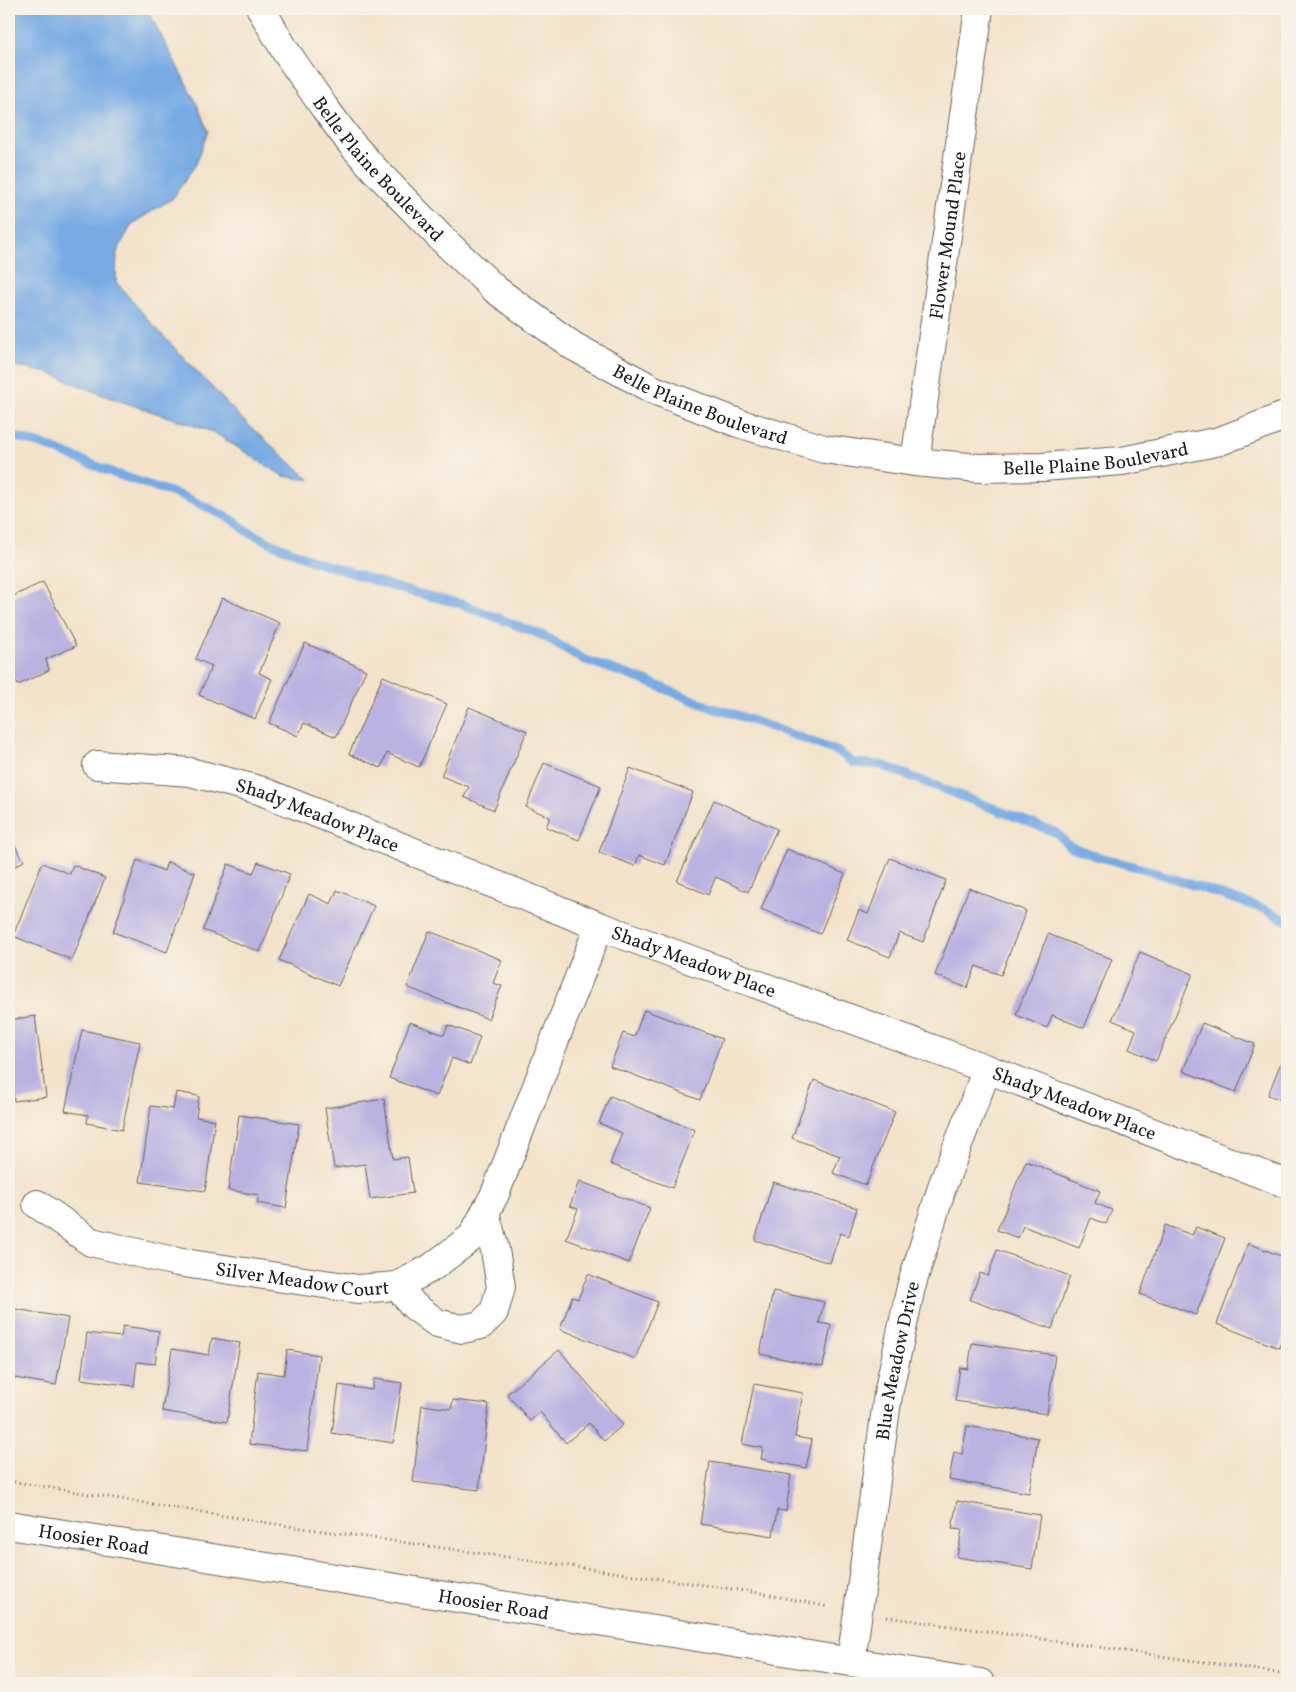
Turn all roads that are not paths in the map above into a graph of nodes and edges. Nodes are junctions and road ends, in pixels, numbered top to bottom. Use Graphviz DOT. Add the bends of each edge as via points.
graph roads {
  1 [pos="261,9"];
  2 [pos="979,9"];
  3 [pos="1287,415"];
  4 [pos="915,462"];
  5 [pos="97,765"];
  6 [pos="599,926"];
  7 [pos="987,1069"];
  8 [pos="1287,1184"];
  9 [pos="36,1204"];
  10 [pos="485,1212"];
  11 [pos="397,1286"];
  12 [pos="9,1524"];
  13 [pos="851,1662"];
  14 [pos="980,1683"];
  1 -- 4 [label="street, Belle Plaine Boulevard" via="324,107 375,170 496,290 574,346 654,390 738,423 824,449"];
  2 -- 4 [label="street, Flower Mound Place"];
  3 -- 4 [label="street, Belle Plaine Boulevard" via="1220,441 1122,461 979,468"];
  5 -- 6 [label="street, Shady Meadow Place" via="190,772 259,790"];
  6 -- 7 [label="street, Shady Meadow Place"];
  6 -- 10 [label="street, Silver Meadow Court" via="495,1194"];
  7 -- 8 [label="street, Shady Meadow Place"];
  7 -- 13 [label="street, Blue Meadow Drive" via="943,1184 911,1287 888,1394"];
  9 -- 11 [label="street, Silver Meadow Court" via="91,1242 177,1262 358,1289"];
  10 -- 11 [label="street, Silver Meadow Court" via="472,1237 431,1268"];
  10 -- 11 [label="street" via="501,1287 494,1312 481,1325 462,1329 437,1323 414,1306"];
  12 -- 13 [label="street, Hoosier Road"];
  13 -- 14 [label="street, Hoosier Road"];
}
